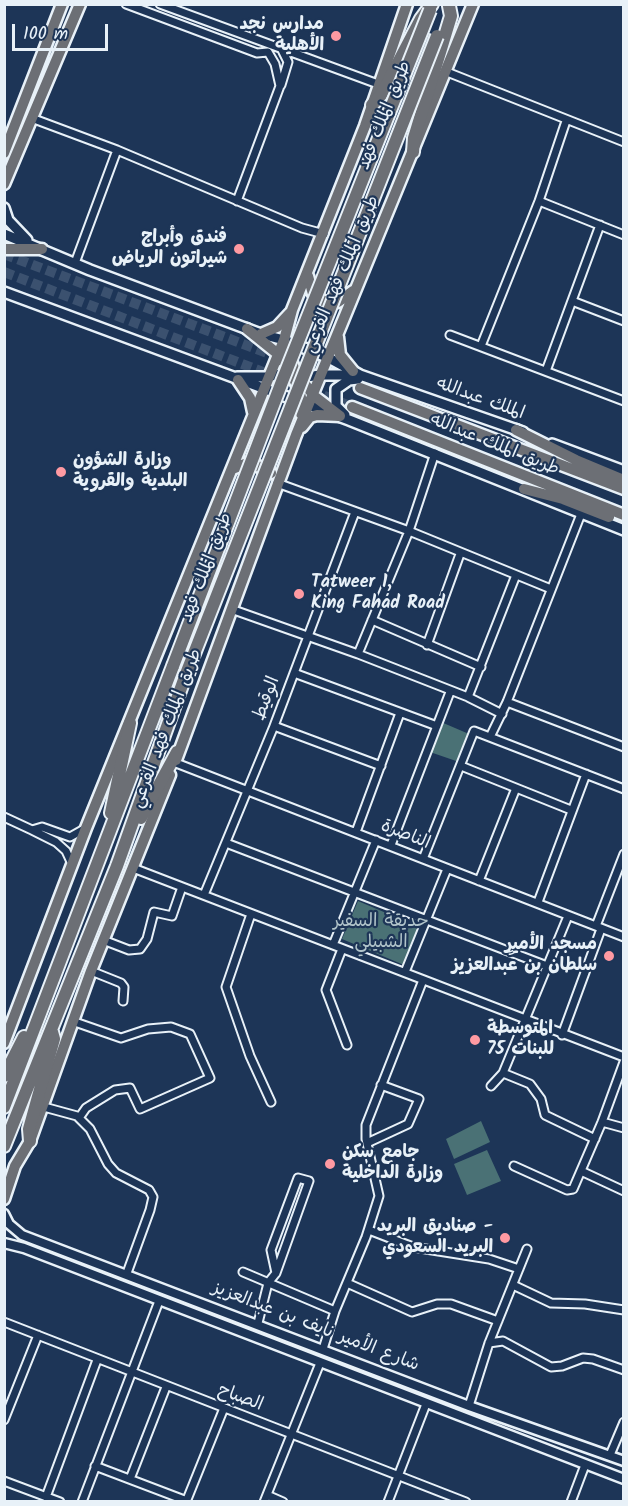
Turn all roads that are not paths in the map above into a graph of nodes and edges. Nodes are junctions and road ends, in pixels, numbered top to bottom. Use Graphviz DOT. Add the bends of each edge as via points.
graph roads {
  1 [pos="62,4"];
  2 [pos="80,4"];
  3 [pos="126,4"];
  4 [pos="160,4"];
  5 [pos="407,4"];
  6 [pos="473,4"];
  7 [pos="450,5"];
  8 [pos="431,7"];
  9 [pos="281,48"];
  10 [pos="447,72"];
  11 [pos="378,84"];
  12 [pos="280,86"];
  13 [pos="372,105"];
  14 [pos="34,119"];
  15 [pos="566,121"];
  16 [pos="624,133"];
  17 [pos="622,142"];
  18 [pos="7,143"];
  19 [pos="117,150"];
  20 [pos="413,152"];
  21 [pos="4,153"];
  22 [pos="4,184"];
  23 [pos="237,201"];
  24 [pos="539,201"];
  25 [pos="4,208"];
  26 [pos="600,225"];
  27 [pos="4,234"];
  28 [pos="324,234"];
  29 [pos="624,235"];
  30 [pos="4,249"];
  31 [pos="42,249"];
  32 [pos="75,263"];
  33 [pos="309,273"];
  34 [pos="356,287"];
  35 [pos="6,293"];
  36 [pos="572,300"];
  37 [pos="292,310"];
  38 [pos="624,321"];
  39 [pos="247,329"];
  40 [pos="261,334"];
  41 [pos="450,335"];
  42 [pos="338,337"];
  43 [pos="284,340"];
  44 [pos="481,345"];
  45 [pos="278,354"];
  46 [pos="327,357"];
  47 [pos="546,371"];
  48 [pos="295,375"];
  49 [pos="321,375"];
  50 [pos="360,375"];
  51 [pos="268,377"];
  52 [pos="235,379"];
  53 [pos="360,388"];
  54 [pos="262,389"];
  55 [pos="308,400"];
  56 [pos="624,401"];
  57 [pos="352,407"];
  58 [pos="253,413"];
  59 [pos="345,418"];
  60 [pos="516,430"];
  61 [pos="296,435"];
  62 [pos="435,453"];
  63 [pos="232,469"];
  64 [pos="624,471"];
  65 [pos="624,480"];
  66 [pos="277,483"];
  67 [pos="524,489"];
  68 [pos="624,489"];
  69 [pos="355,512"];
  70 [pos="581,514"];
  71 [pos="624,515"];
  72 [pos="624,522"];
  73 [pos="624,530"];
  74 [pos="409,531"];
  75 [pos="460,554"];
  76 [pos="516,575"];
  77 [pos="551,589"];
  78 [pos="231,609"];
  79 [pos="372,620"];
  80 [pos="308,636"];
  81 [pos="427,645"];
  82 [pos="358,654"];
  83 [pos="481,667"];
  84 [pos="294,673"];
  85 [pos="450,692"];
  86 [pos="468,697"];
  87 [pos="507,702"];
  88 [pos="400,712"];
  89 [pos="502,714"];
  90 [pos="130,723"];
  91 [pos="274,726"];
  92 [pos="436,726"];
  93 [pos="490,737"];
  94 [pos="624,747"];
  95 [pos="176,757"];
  96 [pos="381,766"];
  97 [pos="460,766"];
  98 [pos="586,774"];
  99 [pos="516,788"];
  100 [pos="624,789"];
  101 [pos="248,792"];
  102 [pos="571,810"];
  103 [pos="4,818"];
  104 [pos="86,828"];
  105 [pos="32,830"];
  106 [pos="356,832"];
  107 [pos="376,840"];
  108 [pos="226,843"];
  109 [pos="391,845"];
  110 [pos="624,854"];
  111 [pos="102,856"];
  112 [pos="119,859"];
  113 [pos="423,859"];
  114 [pos="72,864"];
  115 [pos="133,868"];
  116 [pos="447,869"];
  117 [pos="478,881"];
  118 [pos="182,887"];
  119 [pos="354,892"];
  120 [pos="204,895"];
  121 [pos="538,902"];
  122 [pos="251,914"];
  123 [pos="568,916"];
  124 [pos="427,922"];
  125 [pos="599,928"];
  126 [pos="624,937"];
  127 [pos="103,940"];
  128 [pos="333,945"];
  129 [pos="342,949"];
  130 [pos="547,966"];
  131 [pos="91,971"];
  132 [pos="405,972"];
  133 [pos="423,980"];
  134 [pos="123,1001"];
  135 [pos="41,1008"];
  136 [pos="525,1020"];
  137 [pos="72,1022"];
  138 [pos="50,1026"];
  139 [pos="562,1035"];
  140 [pos="4,1043"];
  141 [pos="347,1045"];
  142 [pos="624,1057"];
  143 [pos="624,1062"];
  144 [pos="503,1073"];
  145 [pos="4,1076"];
  146 [pos="381,1085"];
  147 [pos="491,1086"];
  148 [pos="272,1102"];
  149 [pos="4,1107"];
  150 [pos="44,1107"];
  151 [pos="80,1118"];
  152 [pos="602,1122"];
  153 [pos="624,1128"];
  154 [pos="595,1139"];
  155 [pos="30,1141"];
  156 [pos="367,1143"];
  157 [pos="4,1146"];
  158 [pos="514,1166"];
  159 [pos="581,1171"];
  160 [pos="624,1191"];
  161 [pos="4,1198"];
  162 [pos="4,1214"];
  163 [pos="369,1230"];
  164 [pos="22,1235"];
  165 [pos="4,1243"];
  166 [pos="24,1248"];
  167 [pos="527,1250"];
  168 [pos="519,1269"];
  169 [pos="243,1272"];
  170 [pos="127,1273"];
  171 [pos="276,1273"];
  172 [pos="347,1282"];
  173 [pos="268,1283"];
  174 [pos="513,1285"];
  175 [pos="159,1301"];
  176 [pos="624,1310"];
  177 [pos="335,1311"];
  178 [pos="498,1321"];
  179 [pos="4,1322"];
  180 [pos="258,1323"];
  181 [pos="38,1335"];
  182 [pos="489,1342"];
  183 [pos="323,1349"];
  184 [pos="97,1359"];
  185 [pos="320,1363"];
  186 [pos="624,1370"];
  187 [pos="131,1373"];
  188 [pos="166,1387"];
  189 [pos="426,1404"];
  190 [pos="469,1406"];
  191 [pos="224,1408"];
  192 [pos="4,1420"];
  193 [pos="624,1422"];
  194 [pos="292,1435"];
  195 [pos="610,1455"];
  196 [pos="624,1461"];
  197 [pos="585,1465"];
  198 [pos="95,1466"];
  199 [pos="399,1476"];
  200 [pos="130,1479"];
  201 [pos="624,1479"];
  202 [pos="4,1481"];
  203 [pos="46,1497"];
  204 [pos="265,1498"];
  205 [pos="186,1501"];
  206 [pos="465,1501"];
  207 [pos="60,1502"];
  208 [pos="82,1502"];
  209 [pos="283,1502"];
  210 [pos="388,1502"];
  211 [pos="571,1502"];
  1 -- 18 [label="main road"];
  2 -- 14 [label="main road"];
  3 -- 12 [label="street" via="257,53 268,52"];
  4 -- 9 [label="street"];
  5 -- 11 [label="main road, طريق الملك فهد الفرعي"];
  6 -- 10 [label="main road, طريق الملك فهد الفرعي"];
  7 -- 20 [label="highway" via="451,16"];
  7 -- 112 [label="highway, طريق الملك فهد, bridge" via="186,674"];
  8 -- 13 [label="highway"];
  8 -- 111 [label="highway, طريق الملك فهد, bridge" via="283,379"];
  9 -- 11 [label="street"];
  9 -- 12 [label="street" via="288,62"];
  10 -- 15 [label="street"];
  10 -- 20 [label="main road, طريق الملك فهد الفرعي"];
  11 -- 13 [label="main road, طريق الملك فهد الفرعي"];
  12 -- 23 [label="street"];
  13 -- 28 [label="main road, طريق الملك فهد الفرعي"];
  14 -- 19 [label="street"];
  14 -- 22 [label="main road"];
  15 -- 17 [label="street"];
  15 -- 24 [label="street"];
  16 -- 17 [label="street"];
  18 -- 21 [label="main road"];
  19 -- 23 [label="street"];
  19 -- 32 [label="street"];
  20 -- 34 [label="main road, طريق الملك فهد الفرعي"];
  23 -- 28 [label="street"];
  24 -- 26 [label="street"];
  24 -- 44 [label="street"];
  25 -- 31 [label="main road" via="15,230"];
  26 -- 29 [label="street"];
  26 -- 36 [label="street"];
  27 -- 31 [label="main road"];
  28 -- 33 [label="main road, طريق الملك فهد الفرعي"];
  30 -- 31 [label="main road"];
  31 -- 32 [label="main road"];
  32 -- 39 [label="main road"];
  33 -- 34 [label="main road" via="310,288 325,302 344,300"];
  33 -- 37 [label="main road, طريق الملك فهد الفرعي"];
  34 -- 42 [label="main road, طريق الملك فهد الفرعي"];
  35 -- 52 [label="main road"];
  36 -- 38 [label="street"];
  36 -- 47 [label="street"];
  37 -- 40 [label="main road" via="277,327"];
  37 -- 43 [label="main road, طريق الملك فهد الفرعي"];
  39 -- 40 [label="main road"];
  39 -- 45 [label="main road"];
  40 -- 43 [label="main road"];
  41 -- 44 [label="street"];
  42 -- 46 [label="main road, طريق الملك فهد الفرعي"];
  42 -- 50 [label="main road" via="340,355"];
  43 -- 45 [label="main road, طريق الملك فهد الفرعي"];
  43 -- 46 [label="main road, الملك عبدالله"];
  43 -- 48 [label="main road"];
  44 -- 47 [label="street"];
  45 -- 48 [label="main road"];
  45 -- 51 [label="main road, طريق الملك فهد الفرعي"];
  46 -- 48 [label="main road"];
  46 -- 49 [label="main road, طريق الملك فهد الفرعي"];
  46 -- 50 [label="main road, الملك عبدالله"];
  47 -- 56 [label="street"];
  48 -- 49 [label="main road"];
  48 -- 51 [label="main road"];
  48 -- 54 [label="main road"];
  48 -- 55 [label="main road"];
  49 -- 50 [label="main road"];
  49 -- 55 [label="main road, طريق الملك فهد الفرعي"];
  50 -- 59 [label="main road" via="336,389 336,406"];
  50 -- 60 [label="main road, الملك عبدالله"];
  51 -- 52 [label="main road"];
  51 -- 54 [label="main road, طريق الملك فهد الفرعي"];
  52 -- 54 [label="main road"];
  52 -- 58 [label="main road" via="250,398"];
  53 -- 68 [label="main road, طريق الملك عبدالله"];
  54 -- 55 [label="main road"];
  54 -- 58 [label="main road, طريق الملك فهد الفرعي"];
  55 -- 59 [label="main road"];
  55 -- 61 [label="main road, طريق الملك فهد الفرعي"];
  57 -- 71 [label="main road, طريق الملك عبدالله"];
  58 -- 63 [label="main road, طريق الملك فهد الفرعي"];
  59 -- 61 [label="main road" via="310,417"];
  59 -- 62 [label="main road"];
  60 -- 64 [label="main road, الملك عبدالله"];
  60 -- 65 [label="main road"];
  61 -- 66 [label="main road, طريق الملك فهد الفرعي"];
  62 -- 67 [label="main road"];
  62 -- 74 [label="street"];
  63 -- 66 [label="main road" via="244,462 257,463 269,470"];
  63 -- 90 [label="main road, طريق الملك فهد الفرعي"];
  66 -- 69 [label="street"];
  66 -- 78 [label="main road, طريق الملك فهد الفرعي"];
  67 -- 70 [label="main road"];
  67 -- 72 [label="main road"];
  69 -- 74 [label="street"];
  69 -- 80 [label="street, الوقيط"];
  70 -- 73 [label="main road"];
  70 -- 77 [label="street"];
  74 -- 75 [label="street"];
  74 -- 79 [label="street"];
  75 -- 76 [label="street"];
  75 -- 81 [label="street"];
  76 -- 77 [label="street"];
  76 -- 83 [label="street"];
  77 -- 87 [label="street"];
  78 -- 80 [label="street"];
  78 -- 95 [label="main road, طريق الملك فهد الفرعي"];
  79 -- 81 [label="street"];
  79 -- 82 [label="street"];
  80 -- 82 [label="street"];
  80 -- 84 [label="street, الوقيط"];
  81 -- 83 [label="street"];
  82 -- 85 [label="street"];
  83 -- 86 [label="street"];
  84 -- 88 [label="street"];
  84 -- 91 [label="street, الوقيط"];
  85 -- 86 [label="street"];
  85 -- 92 [label="street"];
  86 -- 89 [label="street"];
  87 -- 89 [label="street"];
  87 -- 94 [label="street"];
  88 -- 92 [label="street"];
  88 -- 96 [label="street"];
  89 -- 93 [label="street"];
  90 -- 104 [label="main road, طريق الملك فهد الفرعي"];
  90 -- 111 [label="highway" via="114,803 100,847"];
  91 -- 96 [label="street"];
  91 -- 101 [label="street, الوقيط"];
  92 -- 109 [label="street"];
  93 -- 97 [label="street" via="474,730"];
  93 -- 98 [label="street"];
  95 -- 101 [label="street, الناصرة"];
  95 -- 112 [label="highway"];
  95 -- 115 [label="main road, طريق الملك فهد الفرعي"];
  96 -- 106 [label="street"];
  97 -- 99 [label="street"];
  97 -- 113 [label="street"];
  98 -- 100 [label="street"];
  98 -- 102 [label="street"];
  99 -- 102 [label="street"];
  99 -- 117 [label="street"];
  101 -- 106 [label="street, الناصرة"];
  101 -- 108 [label="street, الوقيط"];
  102 -- 121 [label="street"];
  103 -- 105 [label="street"];
  104 -- 105 [label="street" via="70,837 42,827"];
  104 -- 114 [label="main road, طريق الملك فهد الفرعي"];
  105 -- 114 [label="street" via="61,847"];
  106 -- 107 [label="street, الناصرة"];
  107 -- 109 [label="street, الناصرة"];
  107 -- 119 [label="street"];
  108 -- 119 [label="street"];
  108 -- 120 [label="street, الوقيط"];
  109 -- 113 [label="street, الناصرة"];
  110 -- 125 [label="street"];
  111 -- 135 [label="highway, طريق الملك فهد"];
  112 -- 138 [label="highway, طريق الملك فهد"];
  113 -- 116 [label="street, الناصرة"];
  114 -- 140 [label="main road, طريق الملك فهد الفرعي"];
  115 -- 118 [label="street"];
  115 -- 127 [label="main road, طريق الملك فهد الفرعي"];
  116 -- 117 [label="street, الناصرة"];
  116 -- 124 [label="street"];
  117 -- 121 [label="street, الناصرة"];
  118 -- 120 [label="street"];
  118 -- 127 [label="street" via="172,916 154,912 147,939 140,949 129,950"];
  119 -- 124 [label="street"];
  119 -- 128 [label="street"];
  120 -- 122 [label="street"];
  121 -- 123 [label="street, الناصرة"];
  122 -- 128 [label="street"];
  122 -- 148 [label="street" via="226,987 250,1056"];
  123 -- 125 [label="street, الناصرة"];
  123 -- 130 [label="street"];
  124 -- 130 [label="street"];
  124 -- 132 [label="street"];
  125 -- 126 [label="street, الناصرة"];
  125 -- 139 [label="street"];
  127 -- 131 [label="main road, طريق الملك فهد الفرعي"];
  128 -- 129 [label="street"];
  129 -- 132 [label="street"];
  129 -- 141 [label="street" via="326,990"];
  130 -- 136 [label="street"];
  131 -- 134 [label="street" via="121,983"];
  131 -- 137 [label="main road, طريق الملك فهد الفرعي"];
  132 -- 133 [label="street"];
  133 -- 136 [label="street"];
  133 -- 146 [label="street"];
  135 -- 145 [label="highway"];
  135 -- 149 [label="highway, طريق الملك فهد"];
  136 -- 139 [label="street"];
  136 -- 144 [label="street"];
  137 -- 150 [label="main road, طريق الملك فهد الفرعي"];
  137 -- 151 [label="street" via="121,1038 171,1027 189,1034 210,1078 140,1108 130,1088 115,1090 86,1108"];
  138 -- 155 [label="highway" via="54,1039 29,1129"];
  138 -- 157 [label="highway, طريق الملك فهد"];
  139 -- 142 [label="street"];
  143 -- 152 [label="street"];
  144 -- 147 [label="street"];
  144 -- 154 [label="street" via="530,1084 542,1100 545,1115"];
  146 -- 156 [label="street" via="366,1125"];
  146 -- 156 [label="street" via="419,1099 408,1124"];
  150 -- 151 [label="street"];
  150 -- 155 [label="main road, طريق الملك فهد الفرعي"];
  151 -- 170 [label="street" via="116,1173 149,1190 153,1197"];
  152 -- 153 [label="street"];
  152 -- 154 [label="street"];
  154 -- 159 [label="street"];
  155 -- 161 [label="main road, طريق الملك فهد الفرعي" via="15,1166"];
  156 -- 163 [label="street" via="379,1196"];
  158 -- 159 [label="street" via="570,1191"];
  159 -- 160 [label="street"];
  162 -- 164 [label="street, شارع الأمير نايف بن عبدالعزيز"];
  163 -- 168 [label="street" via="413,1247 489,1259"];
  163 -- 172 [label="street"];
  164 -- 166 [label="street" via="16,1233 13,1240"];
  164 -- 170 [label="street, شارع الأمير نايف بن عبدالعزيز"];
  165 -- 166 [label="street, شارع الأمير نايف بن عبدالعزيز"];
  166 -- 175 [label="street, شارع الأمير نايف بن عبدالعزيز"];
  167 -- 168 [label="street"];
  168 -- 174 [label="street"];
  169 -- 173 [label="street"];
  170 -- 180 [label="street, شارع الأمير نايف بن عبدالعزيز"];
  171 -- 171 [label="street" via="272,1250 298,1178 309,1181"];
  171 -- 173 [label="street"];
  172 -- 177 [label="street"];
  172 -- 178 [label="street" via="412,1311 451,1304"];
  173 -- 177 [label="street"];
  173 -- 180 [label="street"];
  174 -- 176 [label="street" via="551,1303"];
  174 -- 178 [label="street"];
  175 -- 185 [label="street, شارع الأمير نايف بن عبدالعزيز"];
  175 -- 187 [label="street"];
  177 -- 183 [label="street"];
  178 -- 182 [label="street"];
  179 -- 181 [label="street, الصباح"];
  180 -- 183 [label="street, شارع الأمير نايف بن عبدالعزيز"];
  181 -- 184 [label="street, الصباح"];
  181 -- 192 [label="street"];
  182 -- 186 [label="street" via="503,1341 551,1367 584,1358"];
  182 -- 190 [label="street"];
  183 -- 190 [label="street, شارع الأمير نايف بن عبدالعزيز"];
  184 -- 187 [label="street, الصباح"];
  184 -- 203 [label="street"];
  185 -- 189 [label="street, شارع الأمير نايف بن عبدالعزيز"];
  185 -- 194 [label="street"];
  187 -- 188 [label="street, الصباح"];
  187 -- 198 [label="street"];
  188 -- 191 [label="street, الصباح"];
  188 -- 200 [label="street"];
  189 -- 197 [label="street, شارع الأمير نايف بن عبدالعزيز"];
  189 -- 199 [label="street"];
  190 -- 195 [label="street, شارع الأمير نايف بن عبدالعزيز"];
  191 -- 194 [label="street, الصباح"];
  191 -- 205 [label="street"];
  193 -- 195 [label="street"];
  194 -- 199 [label="street, الصباح"];
  194 -- 204 [label="street"];
  195 -- 196 [label="street, شارع الأمير نايف بن عبدالعزيز"];
  197 -- 201 [label="street, شارع الأمير نايف بن عبدالعزيز"];
  197 -- 211 [label="street"];
  198 -- 200 [label="street"];
  198 -- 208 [label="street"];
  199 -- 206 [label="street, الصباح"];
  199 -- 210 [label="street"];
  200 -- 205 [label="street"];
  202 -- 203 [label="street"];
  203 -- 207 [label="street"];
  204 -- 209 [label="street"];
}
